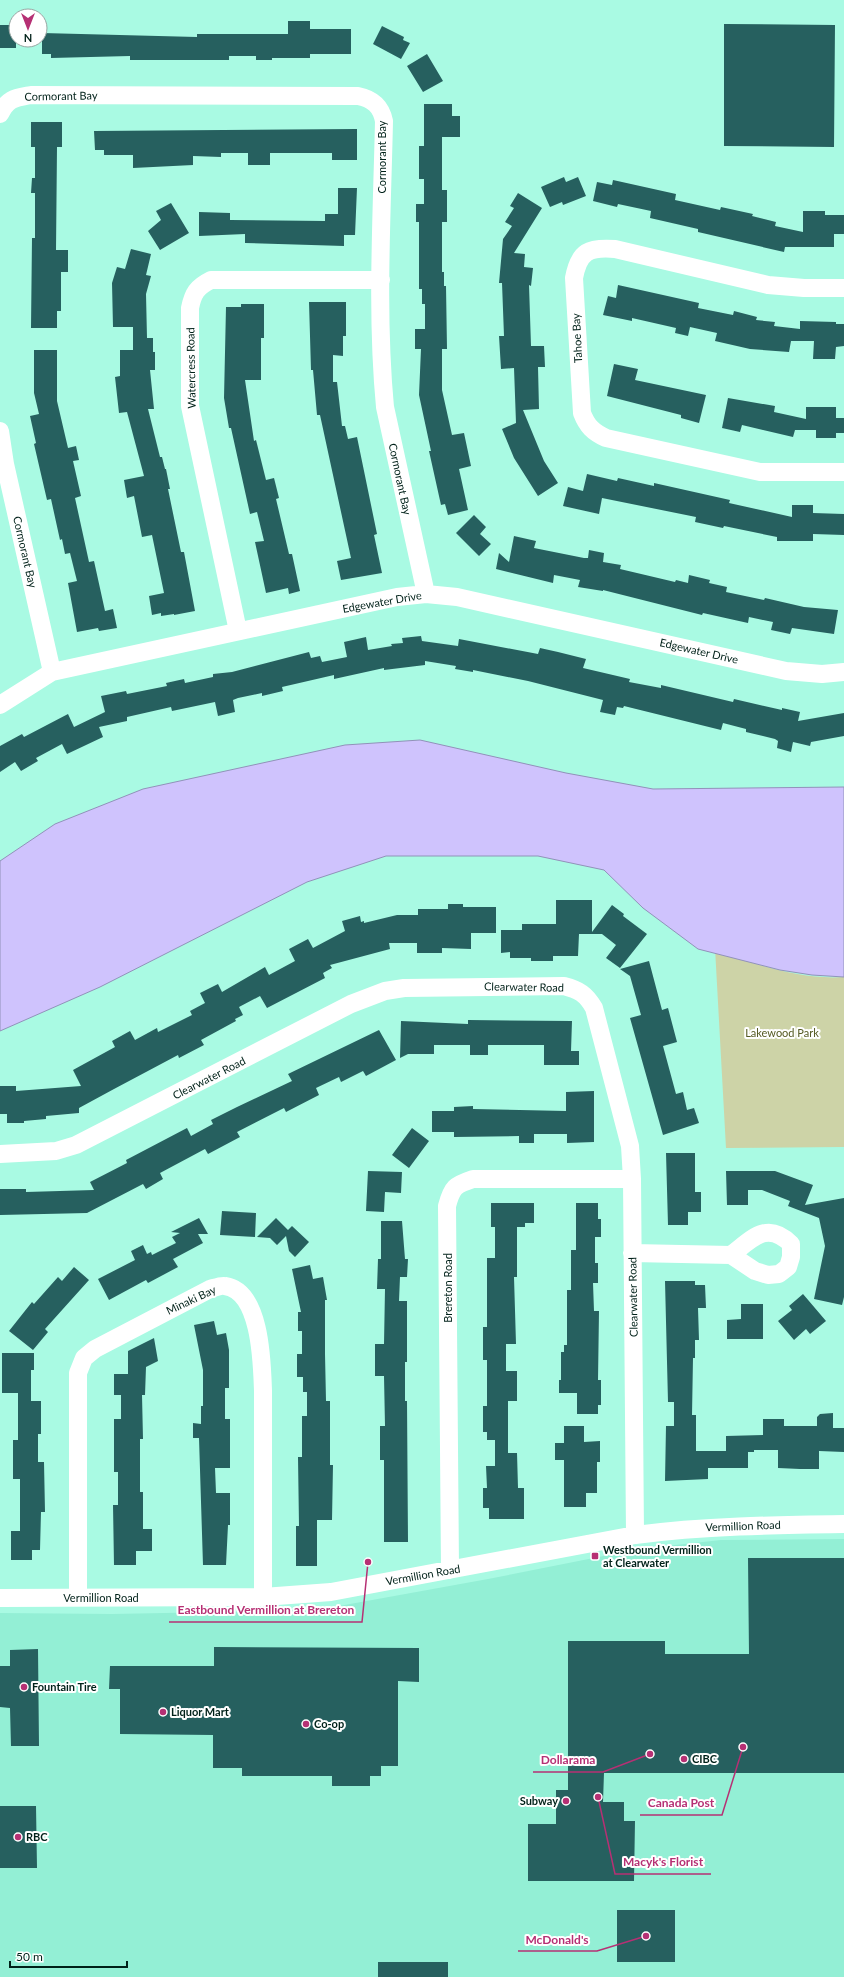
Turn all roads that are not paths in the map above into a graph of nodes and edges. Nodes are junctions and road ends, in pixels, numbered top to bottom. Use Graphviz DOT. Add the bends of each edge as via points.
graph roads {
  1 [pos="0,114"];
  2 [pos="381,280"];
  3 [pos="844,288"];
  4 [pos="0,431"];
  5 [pos="844,472"];
  6 [pos="426,594"];
  7 [pos="238,631"];
  8 [pos="52,672"];
  9 [pos="844,672"];
  10 [pos="0,706"];
  11 [pos="0,1154"];
  12 [pos="632,1179"];
  13 [pos="632,1253"];
  14 [pos="731,1255"];
  15 [pos="844,1524"];
  16 [pos="635,1535"];
  17 [pos="450,1570"];
  18 [pos="263,1597"];
  19 [pos="0,1598"];
  20 [pos="78,1598"];
  1 -- 2 [label="street, Cormorant Bay" via="4,105 14,98 31,95 368,98 382,111 384,121"];
  2 -- 6 [label="street, Cormorant Bay" via="382,382 385,407"];
  2 -- 7 [label="street, Watercress Road" via="211,280 198,287 192,296 190,406"];
  3 -- 5 [label="street, Tahoe Bay" via="768,285 598,247 583,254 576,265 574,278 582,413 586,424 594,432 606,438 760,472"];
  4 -- 8 [label="street, Cormorant Bay" via="5,464"];
  6 -- 7 [label="street, Edgewater Drive" via="397,597"];
  6 -- 9 [label="street, Edgewater Drive" via="457,597 786,671 822,674"];
  7 -- 8 [label="street, Edgewater Drive"];
  8 -- 10 [label="street, Edgewater Drive"];
  11 -- 12 [label="street, Clearwater Road" via="48,1152 76,1145 351,1004 385,991 423,986 564,986 579,990 588,997 594,1008 630,1146"];
  12 -- 13 [label="street, Clearwater Road"];
  12 -- 17 [label="street, Brereton Road" via="473,1179 459,1183 451,1191 447,1206"];
  13 -- 14 [label="street"];
  13 -- 16 [label="street, Clearwater Road"];
  15 -- 16 [label="street, Vermillion Road" via="714,1526"];
  16 -- 17 [label="street, Vermillion Road"];
  17 -- 18 [label="street, Vermillion Road" via="331,1592"];
  18 -- 20 [label="street, Vermillion Road"];
  18 -- 20 [label="street, Minaki Bay" via="261,1361 255,1322 248,1300 236,1290 224,1285 210,1289 95,1349 84,1358 78,1372"];
  19 -- 20 [label="street, Vermillion Road"];
}
